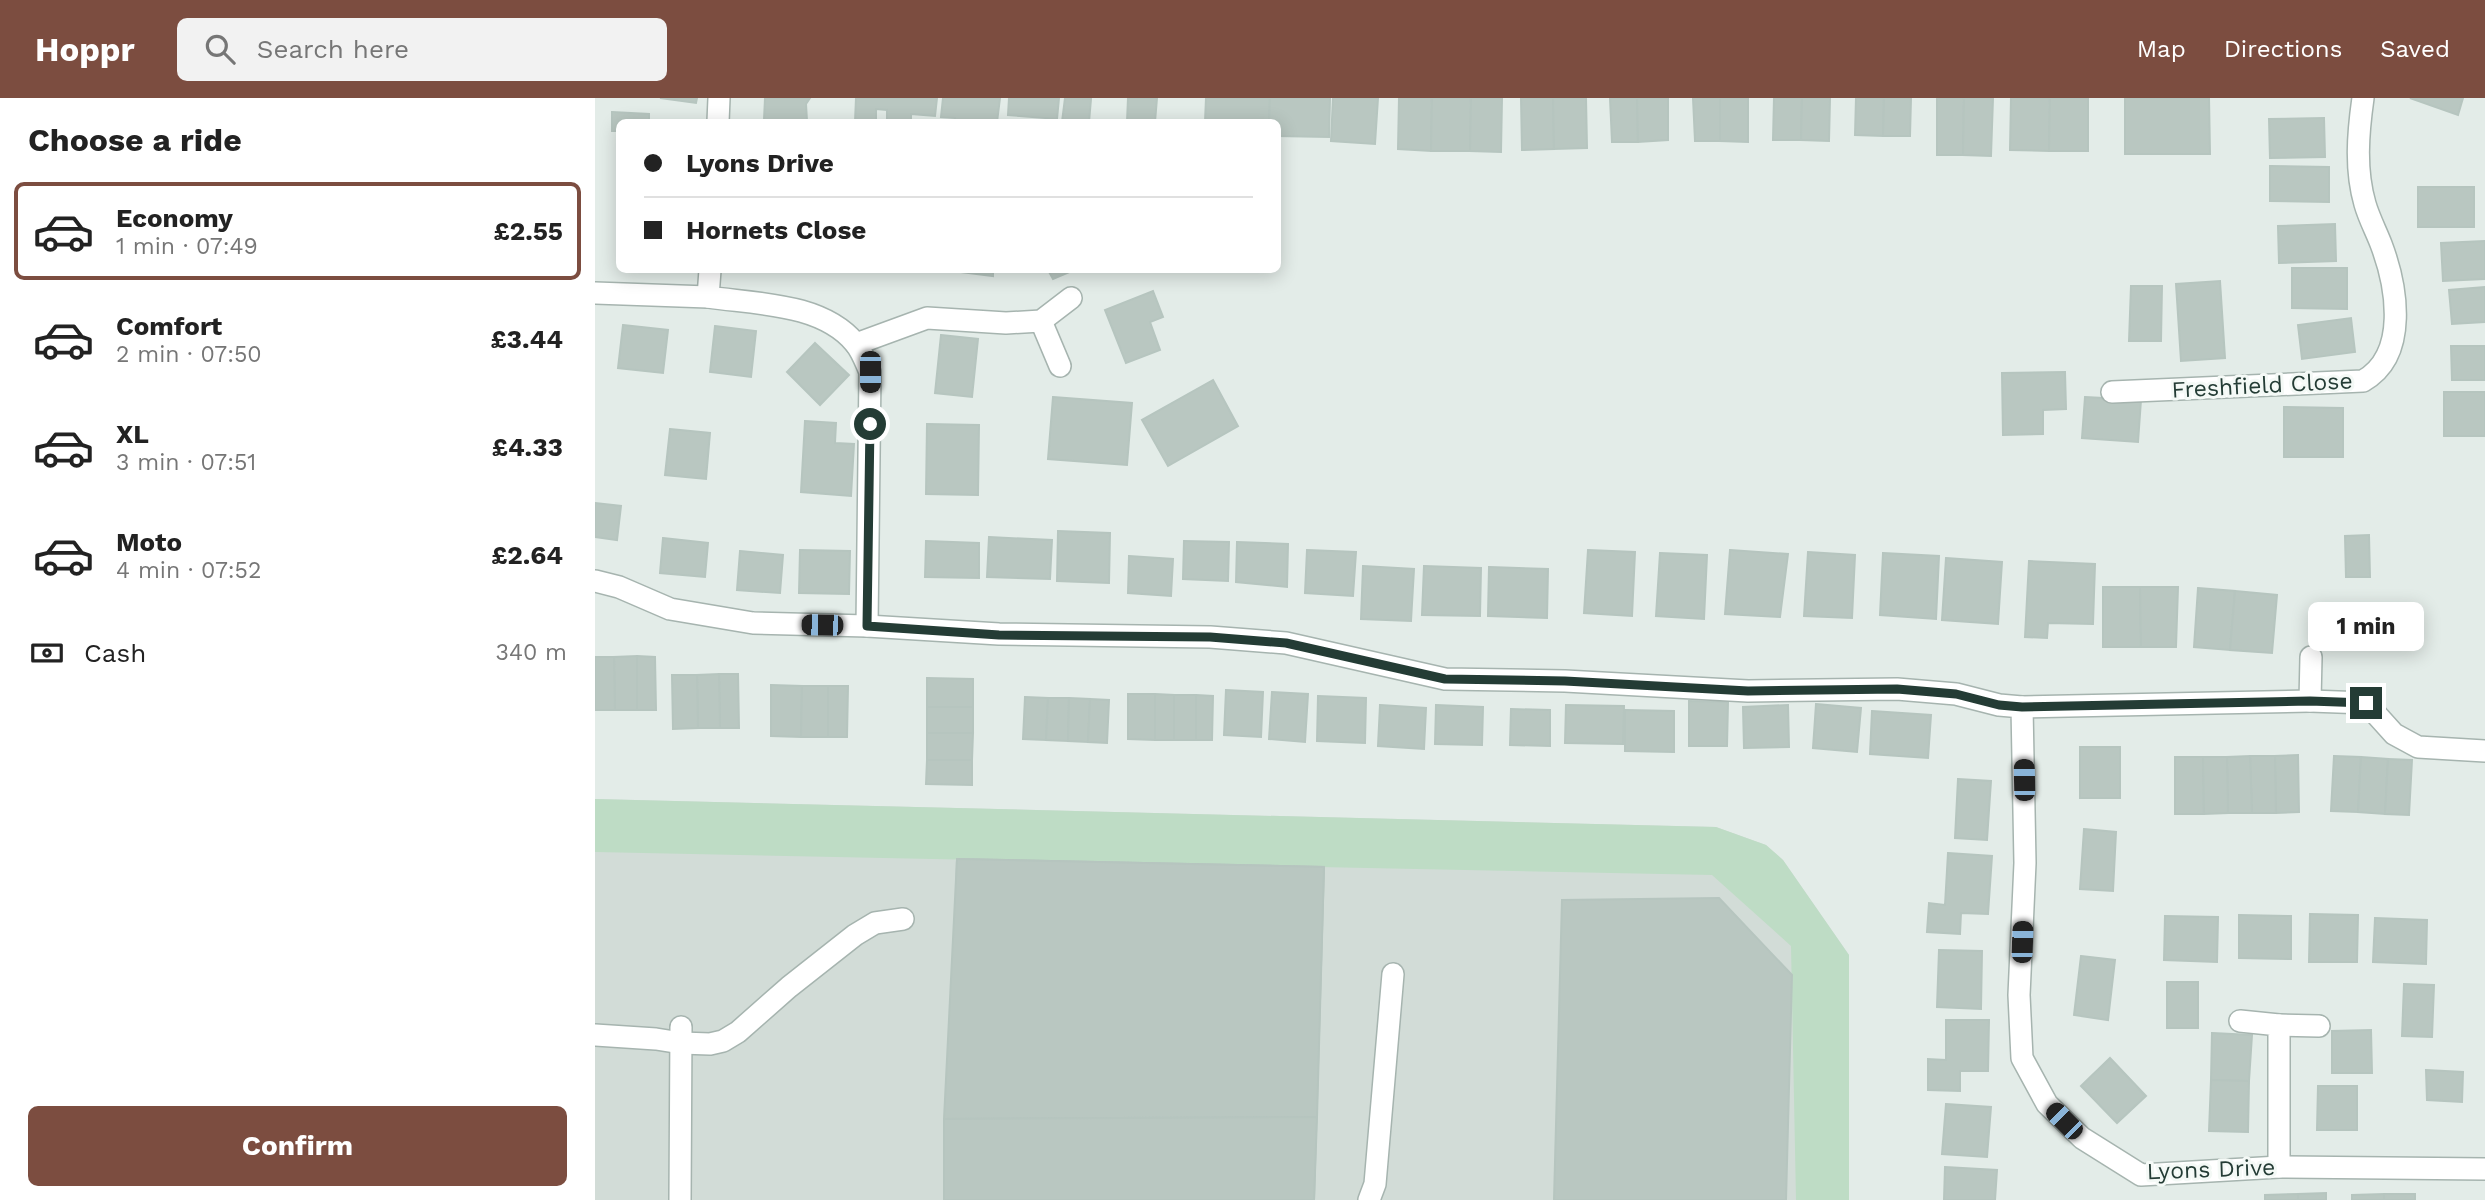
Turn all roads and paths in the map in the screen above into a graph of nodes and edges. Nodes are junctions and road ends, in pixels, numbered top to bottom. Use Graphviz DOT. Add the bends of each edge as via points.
graph roads {
  1 [pos="719,98"];
  2 [pos="2363,98"];
  3 [pos="718,119"];
  4 [pos="710,273"];
  5 [pos="605,294"];
  6 [pos="708,298"];
  7 [pos="1072,298"];
  8 [pos="1041,321"];
  9 [pos="856,344"];
  10 [pos="1060,366"];
  11 [pos="2112,392"];
  12 [pos="595,581"];
  13 [pos="867,626"];
  14 [pos="2311,657"];
  15 [pos="2310,701"];
  16 [pos="2022,707"];
  17 [pos="2485,751"];
  18 [pos="903,919"];
  19 [pos="1393,974"];
  20 [pos="2240,1021"];
  21 [pos="2279,1025"];
  22 [pos="2319,1026"];
  23 [pos="595,1035"];
  24 [pos="681,1035"];
  25 [pos="2279,1167"];
  26 [pos="2485,1169"];
  27 [pos="680,1200"];
  28 [pos="1369,1200"];
  1 -- 3 [label="street"];
  2 -- 11 [label="street, Freshfield Close" via="2358,167 2365,204 2391,279 2395,314 2385,362 2363,381"];
  4 -- 6 [label="street"];
  5 -- 6 [label="street"];
  6 -- 9 [label="street" via="801,311 833,324"];
  7 -- 8 [label="street"];
  8 -- 9 [label="street" via="927,318"];
  8 -- 10 [label="street"];
  9 -- 13 [label="street" via="870,372"];
  12 -- 13 [label="street" via="670,609 741,621"];
  13 -- 16 [label="street" via="999,635 1210,637 1286,643 1445,679 1748,691 1897,689"];
  14 -- 15 [label="street"];
  15 -- 16 [label="street"];
  15 -- 17 [label="street" via="2366,703 2394,734 2419,747"];
  16 -- 25 [label="street, Lyons Drive" via="2022,1058 2047,1104 2082,1138 2141,1175"];
  18 -- 24 [label="street" via="875,923 855,935 738,1032 710,1044"];
  19 -- 28 [label="street" via="1375,1184"];
  20 -- 21 [label="street"];
  21 -- 22 [label="street"];
  21 -- 25 [label="street"];
  23 -- 24 [label="street"];
  24 -- 27 [label="street"];
  25 -- 26 [label="street, Lyons Drive"];
}
